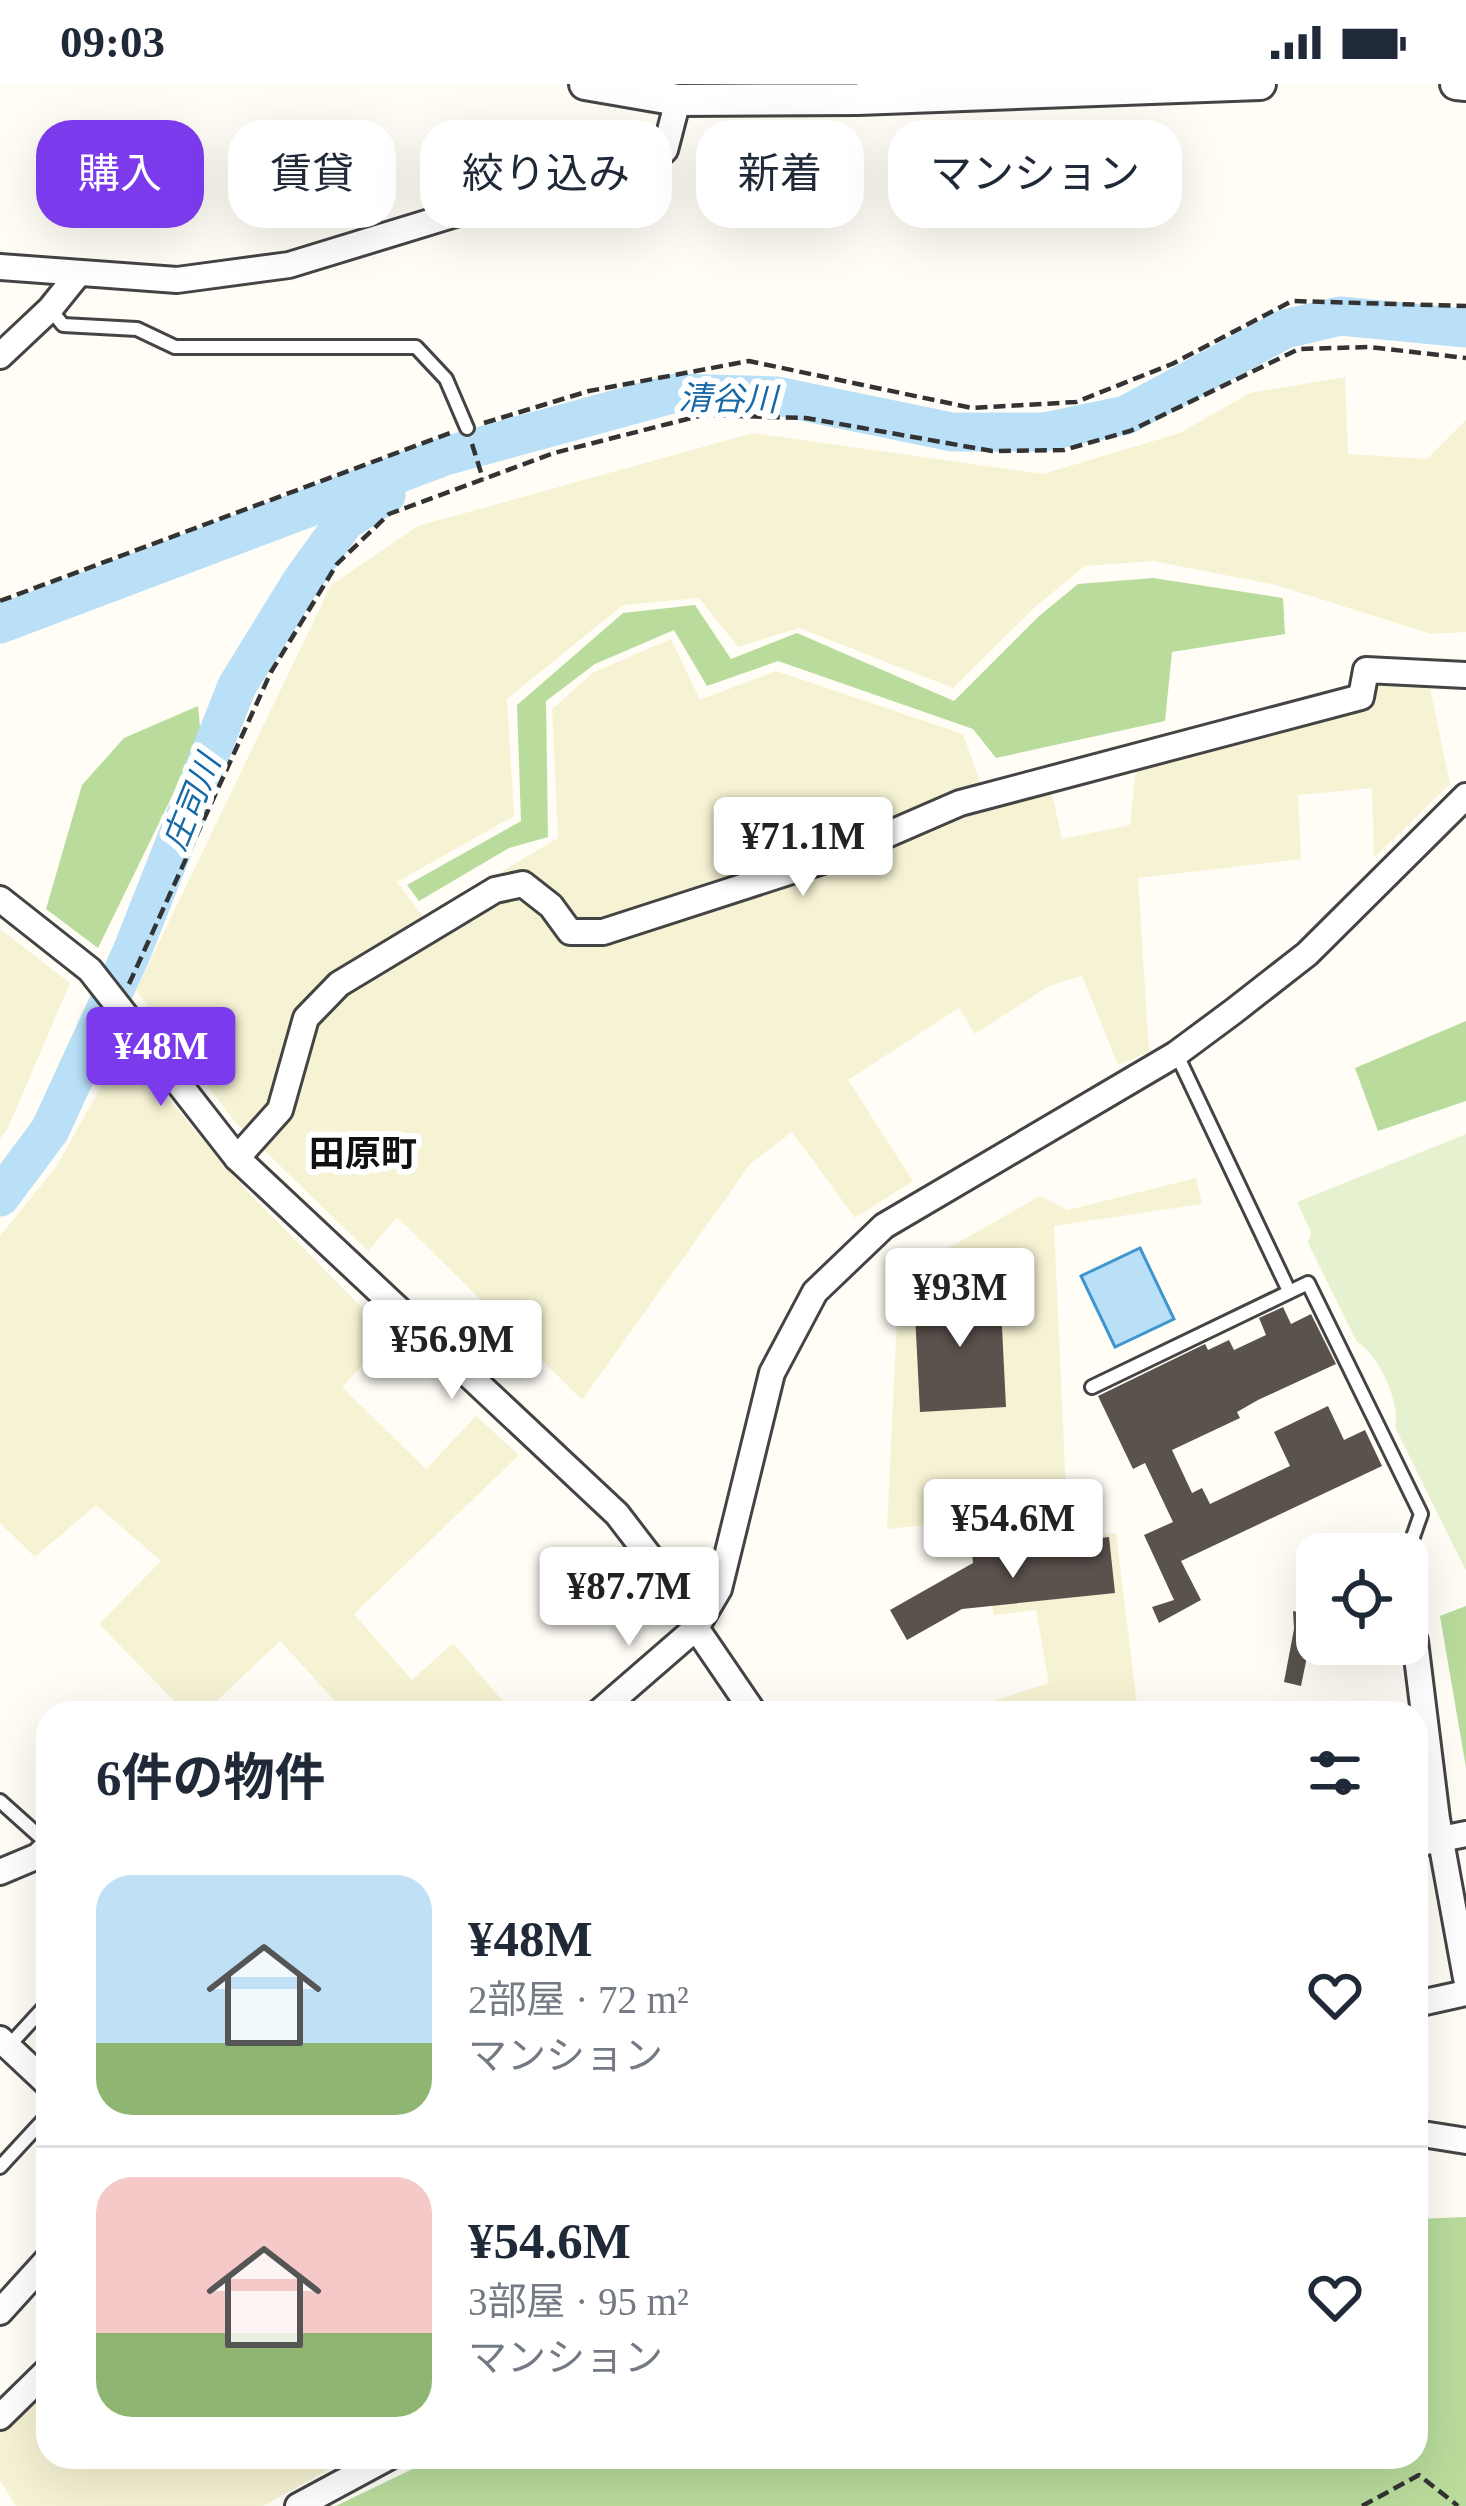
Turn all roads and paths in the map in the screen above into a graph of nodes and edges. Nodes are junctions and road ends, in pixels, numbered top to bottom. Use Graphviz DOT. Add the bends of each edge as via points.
graph roads {
  1 [pos="585,84"];
  2 [pos="1260,84"];
  3 [pos="1456,84"];
  4 [pos="1466,85"];
  5 [pos="858,92"];
  6 [pos="678,100"];
  7 [pos="0,267"];
  8 [pos="80,273"];
  9 [pos="1466,306"];
  10 [pos="50,309"];
  11 [pos="0,356"];
  12 [pos="1466,358"];
  13 [pos="467,428"];
  14 [pos="483,479"];
  15 [pos="0,601"];
  16 [pos="1466,675"];
  17 [pos="1466,796"];
  18 [pos="0,899"];
  19 [pos="126,1015"];
  20 [pos="1176,1054"];
  21 [pos="237,1158"];
  22 [pos="1289,1291"];
  23 [pos="1092,1388"];
  24 [pos="1414,1533"];
  25 [pos="696,1628"];
  26 [pos="1415,1665"];
  27 [pos="612,1701"];
  28 [pos="746,1701"];
  29 [pos="1421,1701"];
  30 [pos="1428,1751"];
  31 [pos="0,1801"];
  32 [pos="36,1834"];
  33 [pos="1441,1839"];
  34 [pos="36,1857"];
  35 [pos="0,1872"];
  36 [pos="1466,1978"];
  37 [pos="1466,1993"];
  38 [pos="1428,2001"];
  39 [pos="36,2015"];
  40 [pos="3,2047"];
  41 [pos="36,2074"];
  42 [pos="36,2128"];
  43 [pos="1428,2135"];
  44 [pos="1466,2141"];
  45 [pos="0,2167"];
  46 [pos="36,2272"];
  47 [pos="0,2312"];
  48 [pos="36,2382"];
  49 [pos="0,2417"];
  50 [pos="367,2469"];
  51 [pos="298,2506"];
  52 [pos="1362,2506"];
  53 [pos="1458,2506"];
  1 -- 6 [label="street"];
  2 -- 5 [label="street"];
  3 -- 4 [label="street"];
  5 -- 6 [label="street"];
  6 -- 8 [label="street" via="665,149 647,165 563,196 459,213 290,265 177,280"];
  7 -- 8 [label="street"];
  8 -- 10 [label="street"];
  9 -- 13 [label="path" via="1292,301 1172,364 1076,402 972,408 749,361 589,392"];
  10 -- 11 [label="street"];
  10 -- 13 [label="lane" via="62,325 137,329 175,347 416,346 446,379"];
  12 -- 14 [label="path" via="1299,349 1130,430 1064,450 992,451 806,418 703,415"];
  13 -- 14 [label="path"];
  13 -- 15 [label="path"];
  14 -- 19 [label="path" via="389,514 337,564 271,672"];
  16 -- 21 [label="street" via="1366,670 1361,697 960,803 838,856 603,932 570,932 523,884 495,890 339,984 306,1018 280,1110"];
  17 -- 20 [label="street" via="1307,954"];
  18 -- 19 [label="street" via="90,970"];
  19 -- 21 [label="street"];
  20 -- 22 [label="lane"];
  20 -- 25 [label="street" via="884,1226 815,1292 772,1373 719,1589"];
  21 -- 25 [label="street" via="617,1514"];
  22 -- 23 [label="lane"];
  22 -- 24 [label="lane" via="1308,1283 1421,1514"];
  25 -- 27 [label="street"];
  25 -- 28 [label="street"];
  26 -- 29 [label="street"];
  30 -- 33 [label="street"];
  31 -- 32 [label="lane"];
  33 -- 36 [label="street"];
  34 -- 35 [label="street"];
  37 -- 38 [label="street"];
  39 -- 40 [label="lane"];
  40 -- 41 [label="street"];
  42 -- 45 [label="lane"];
  43 -- 44 [label="street"];
  46 -- 47 [label="street"];
  48 -- 49 [label="street"];
  50 -- 51 [label="street"];
  52 -- 53 [label="path" via="1419,2475"];
}
